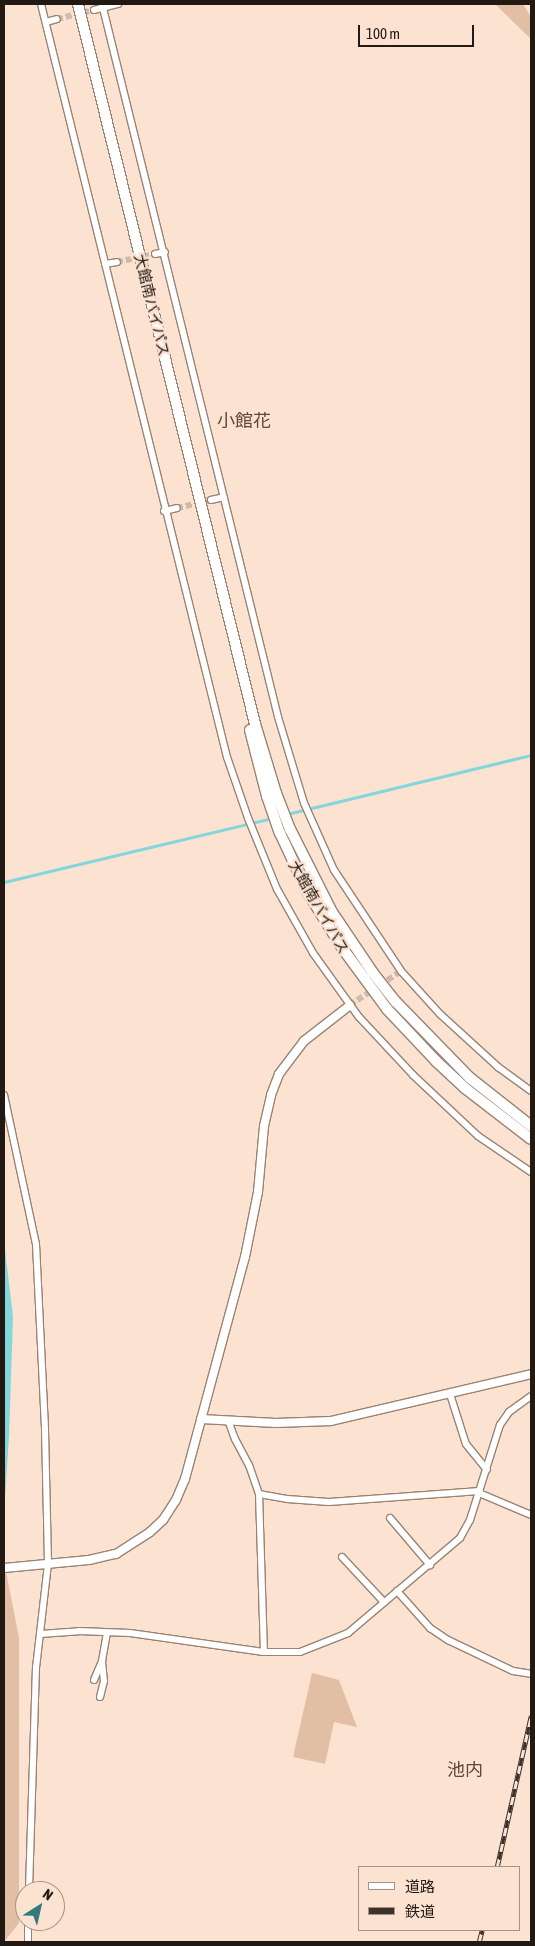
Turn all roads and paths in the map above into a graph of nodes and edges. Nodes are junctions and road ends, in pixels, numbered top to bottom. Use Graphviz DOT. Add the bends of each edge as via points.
graph roads {
  1 [pos="41,4"];
  2 [pos="78,4"];
  3 [pos="118,4"];
  4 [pos="102,6"];
  5 [pos="94,10"];
  6 [pos="56,19"];
  7 [pos="46,22"];
  8 [pos="165,252"];
  9 [pos="155,254"];
  10 [pos="117,262"];
  11 [pos="104,264"];
  12 [pos="224,497"];
  13 [pos="211,500"];
  14 [pos="177,508"];
  15 [pos="164,511"];
  16 [pos="272,795"];
  17 [pos="350,1006"];
  18 [pos="531,1091"];
  19 [pos="4,1095"];
  20 [pos="531,1126"];
  21 [pos="531,1139"];
  22 [pos="531,1172"];
  23 [pos="531,1374"];
  24 [pos="450,1394"];
  25 [pos="531,1396"];
  26 [pos="201,1419"];
  27 [pos="228,1420"];
  28 [pos="487,1470"];
  29 [pos="479,1492"];
  30 [pos="259,1494"];
  31 [pos="531,1515"];
  32 [pos="390,1518"];
  33 [pos="342,1557"];
  34 [pos="48,1564"];
  35 [pos="430,1565"];
  36 [pos="4,1568"];
  37 [pos="397,1591"];
  38 [pos="384,1602"];
  39 [pos="107,1632"];
  40 [pos="40,1634"];
  41 [pos="264,1652"];
  42 [pos="102,1661"];
  43 [pos="531,1674"];
  44 [pos="94,1680"];
  45 [pos="100,1697"];
  46 [pos="29,1881"];
  1 -- 7 [label="street"];
  2 -- 16 [label="highway, 大館南バイパス" via="225,606 249,725"];
  3 -- 4 [label="street"];
  4 -- 5 [label="street"];
  4 -- 8 [label="street"];
  6 -- 7 [label="street"];
  7 -- 11 [label="street"];
  8 -- 9 [label="street"];
  8 -- 12 [label="street"];
  10 -- 11 [label="street"];
  11 -- 15 [label="street"];
  12 -- 13 [label="street"];
  12 -- 18 [label="street" via="278,717 305,805 334,870 401,971 440,1014 498,1067"];
  14 -- 15 [label="street"];
  15 -- 17 [label="street" via="227,757 248,818 277,889 323,968"];
  16 -- 20 [label="highway, 大館南バイパス" via="332,912 373,973 396,1002 470,1078"];
  16 -- 21 [label="highway, 大館南バイパス" via="280,833 296,869 324,920 364,980 417,1042 465,1088"];
  17 -- 22 [label="street" via="413,1075 478,1136"];
  17 -- 26 [label="street" via="304,1041 279,1074 271,1095 264,1126 258,1192 246,1249"];
  19 -- 34 [label="street" via="36,1244 42,1336"];
  23 -- 24 [label="street"];
  24 -- 27 [label="street" via="332,1421"];
  24 -- 28 [label="street" via="466,1444"];
  25 -- 28 [label="street" via="509,1412 500,1425"];
  26 -- 27 [label="street"];
  26 -- 34 [label="street" via="185,1478 163,1520 116,1554"];
  27 -- 30 [label="street"];
  28 -- 29 [label="street"];
  29 -- 30 [label="street" via="329,1502"];
  29 -- 31 [label="street"];
  29 -- 35 [label="street" via="460,1538"];
  30 -- 41 [label="street"];
  32 -- 35 [label="street"];
  33 -- 38 [label="street"];
  34 -- 36 [label="street"];
  34 -- 40 [label="street"];
  35 -- 37 [label="street"];
  37 -- 38 [label="street"];
  37 -- 43 [label="street" via="430,1628 448,1640 513,1671"];
  38 -- 41 [label="street" via="348,1633 324,1644 300,1652"];
  39 -- 40 [label="street"];
  39 -- 41 [label="street"];
  39 -- 42 [label="street"];
  40 -- 46 [label="street" via="36,1667"];
  42 -- 44 [label="street"];
  42 -- 45 [label="street" via="104,1681"];
}
